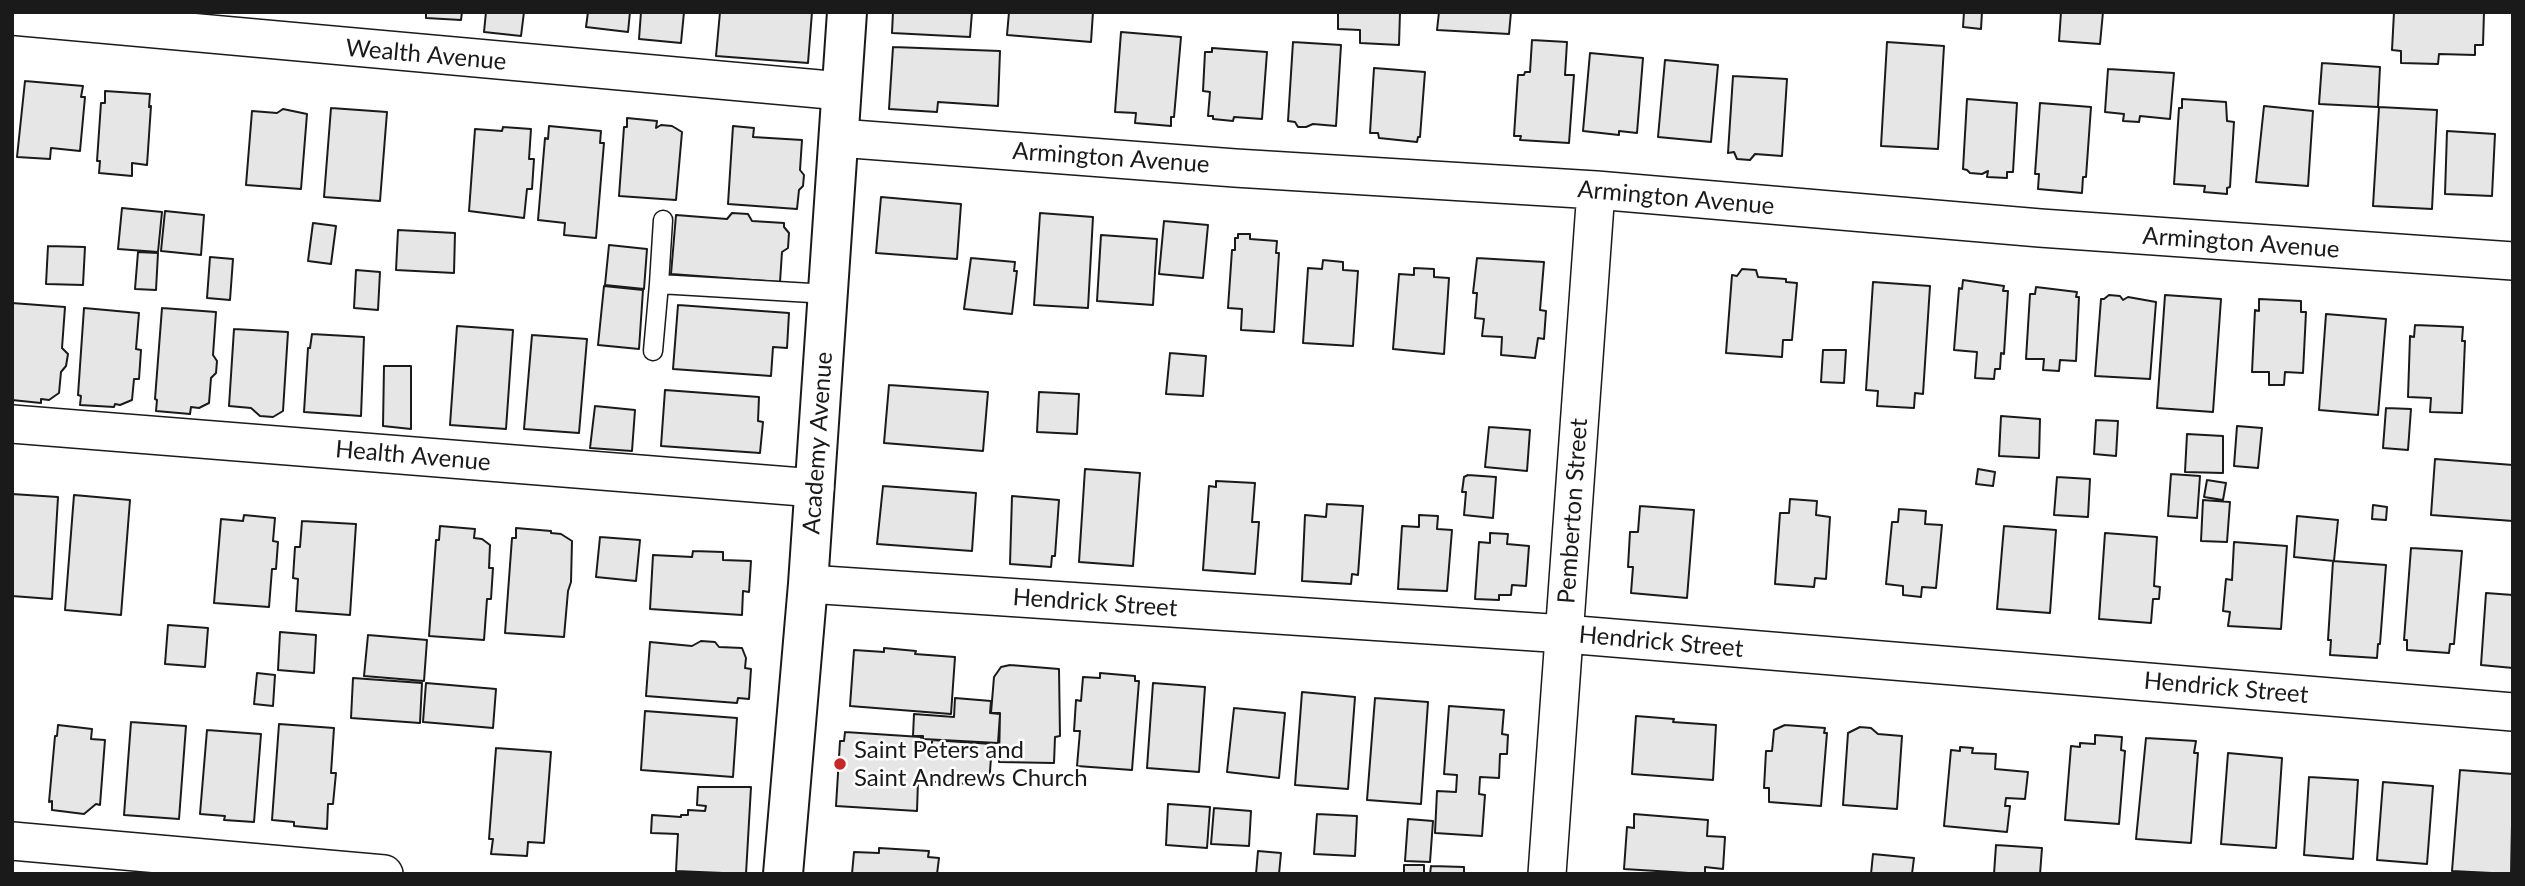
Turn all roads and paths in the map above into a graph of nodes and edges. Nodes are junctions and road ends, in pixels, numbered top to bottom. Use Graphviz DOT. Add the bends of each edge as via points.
graph roads {
  1 [pos="847,12"];
  2 [pos="12,16"];
  3 [pos="841,91"];
  4 [pos="839,138"];
  5 [pos="1596,190"];
  6 [pos="663,220"];
  7 [pos="2513,261"];
  8 [pos="659,284"];
  9 [pos="828,294"];
  10 [pos="653,351"];
  11 [pos="12,424"];
  12 [pos="815,488"];
  13 [pos="808,584"];
  14 [pos="1565,634"];
  15 [pos="2513,712"];
  16 [pos="12,841"];
  17 [pos="384,874"];
  18 [pos="783,874"];
  19 [pos="1548,874"];
  1 -- 3 [label="street, Academy Avenue"];
  2 -- 3 [label="street, Wealth Avenue"];
  3 -- 4 [label="street, Academy Avenue"];
  4 -- 5 [label="street, Armington Avenue"];
  4 -- 9 [label="street, Academy Avenue"];
  5 -- 7 [label="street, Armington Avenue" via="2040,228"];
  5 -- 14 [label="street, Pemberton Street"];
  6 -- 8 [label="lane"];
  8 -- 9 [label="lane"];
  8 -- 10 [label="lane"];
  9 -- 12 [label="street, Academy Avenue"];
  11 -- 12 [label="street, Health Avenue"];
  12 -- 13 [label="street, Academy Avenue"];
  13 -- 14 [label="street, Hendrick Street"];
  13 -- 18 [label="street, Academy Avenue"];
  14 -- 15 [label="street, Hendrick Street"];
  14 -- 19 [label="street, Pemberton Street"];
  16 -- 17 [label="street"];
}
